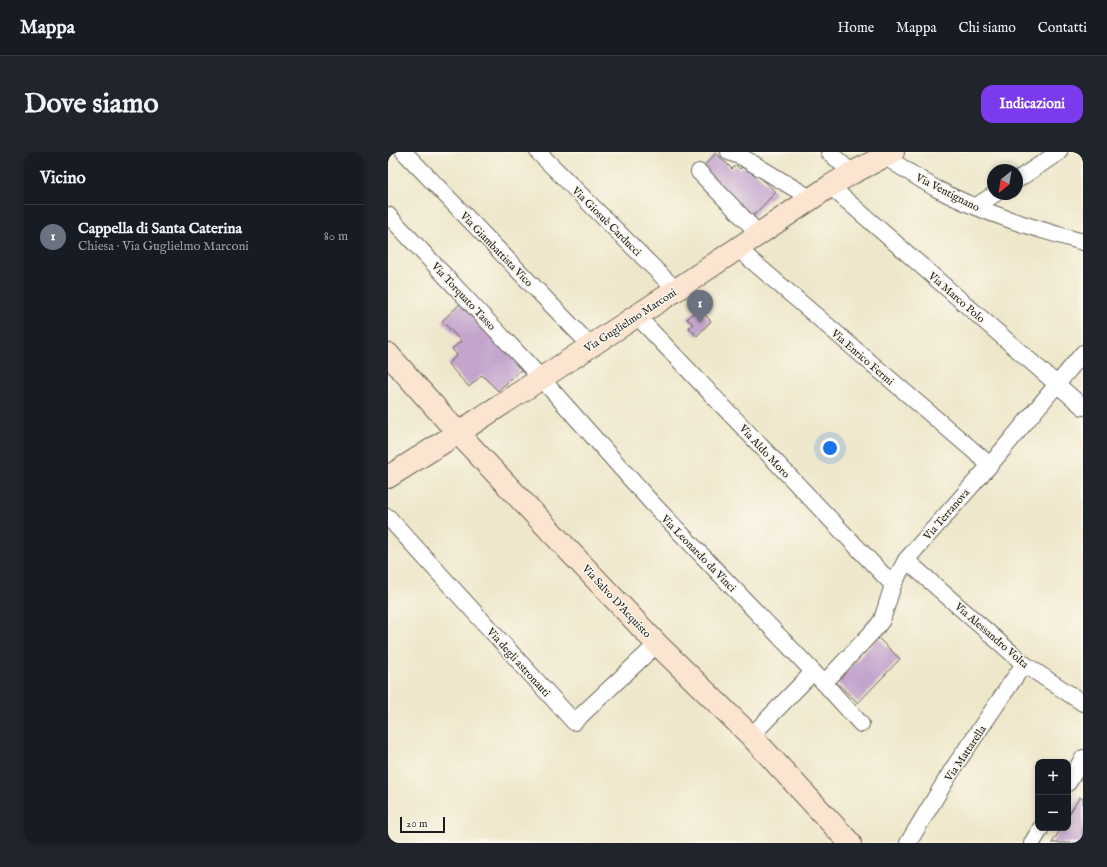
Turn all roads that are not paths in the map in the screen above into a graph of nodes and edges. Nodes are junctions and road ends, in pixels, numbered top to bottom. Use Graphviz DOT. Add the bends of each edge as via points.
graph roads {
  1 [pos="404,152"];
  2 [pos="538,152"];
  3 [pos="829,152"];
  4 [pos="739,154"];
  5 [pos="889,154"];
  6 [pos="1048,155"];
  7 [pos="699,172"];
  8 [pos="852,173"];
  9 [pos="1023,175"];
  10 [pos="830,186"];
  11 [pos="812,199"];
  12 [pos="987,199"];
  13 [pos="976,206"];
  14 [pos="388,214"];
  15 [pos="759,234"];
  16 [pos="1083,242"];
  17 [pos="737,248"];
  18 [pos="676,290"];
  19 [pos="637,316"];
  20 [pos="591,346"];
  21 [pos="1083,353"];
  22 [pos="388,354"];
  23 [pos="541,378"];
  24 [pos="1057,384"];
  25 [pos="1083,407"];
  26 [pos="458,433"];
  27 [pos="990,465"];
  28 [pos="388,477"];
  29 [pos="388,516"];
  30 [pos="906,560"];
  31 [pos="893,585"];
  32 [pos="657,644"];
  33 [pos="1024,664"];
  34 [pos="819,678"];
  35 [pos="1083,703"];
  36 [pos="861,724"];
  37 [pos="751,736"];
  38 [pos="1083,758"];
  39 [pos="1071,778"];
  40 [pos="1039,831"];
  41 [pos="850,843"];
  42 [pos="908,843"];
  43 [pos="1032,843"];
  1 -- 20 [label="street, Via Giambattista Vico"];
  2 -- 18 [label="street, Via Giosuè Carducci"];
  3 -- 8 [label="street"];
  4 -- 11 [label="street"];
  5 -- 8 [label="main road, Via Guglielmo Marconi"];
  5 -- 13 [label="street, Via Ventignano" via="938,189"];
  6 -- 9 [label="street"];
  7 -- 15 [label="street"];
  8 -- 10 [label="main road, Via Guglielmo Marconi"];
  10 -- 11 [label="main road, Via Guglielmo Marconi"];
  10 -- 24 [label="street, Via Marco Polo"];
  11 -- 15 [label="main road, Via Guglielmo Marconi"];
  12 -- 13 [label="street"];
  13 -- 16 [label="street, Via Ventignano" via="1030,227"];
  14 -- 23 [label="street, Via Torquato Tasso"];
  15 -- 17 [label="main road, Via Guglielmo Marconi"];
  17 -- 18 [label="main road, Via Guglielmo Marconi"];
  17 -- 27 [label="street, Via Enrico Fermi"];
  18 -- 19 [label="main road, Via Guglielmo Marconi"];
  19 -- 20 [label="main road, Via Guglielmo Marconi"];
  19 -- 31 [label="street, Via Aldo Moro"];
  20 -- 23 [label="main road, Via Guglielmo Marconi"];
  21 -- 24 [label="street, Via Terranova"];
  22 -- 26 [label="main road, Via Salvo D'Acquisto"];
  23 -- 26 [label="main road, Via Guglielmo Marconi"];
  23 -- 34 [label="street, Via Leonardo da Vinci" via="651,502"];
  24 -- 25 [label="street, Via Marco Polo"];
  24 -- 27 [label="street, Via Terranova"];
  26 -- 28 [label="main road, Via Guglielmo Marconi"];
  26 -- 32 [label="main road, Via Salvo D'Acquisto"];
  27 -- 30 [label="street, Via Terranova"];
  29 -- 32 [label="street, Via degli astronauti" via="574,722"];
  30 -- 31 [label="street, Via Terranova"];
  30 -- 33 [label="street, Via Alessandro Volta"];
  31 -- 34 [label="street, Via Terranova" via="882,620 876,628"];
  32 -- 37 [label="main road, Via Salvo D'Acquisto"];
  33 -- 35 [label="street, Via Alessandro Volta"];
  33 -- 42 [label="street, Via Mattarella" via="954,767"];
  34 -- 36 [label="street, Via Leonardo da Vinci"];
  34 -- 37 [label="street, Via Terranova"];
  37 -- 41 [label="main road, Via Salvo D'Acquisto"];
  38 -- 39 [label="street"];
  40 -- 43 [label="street"];
}
